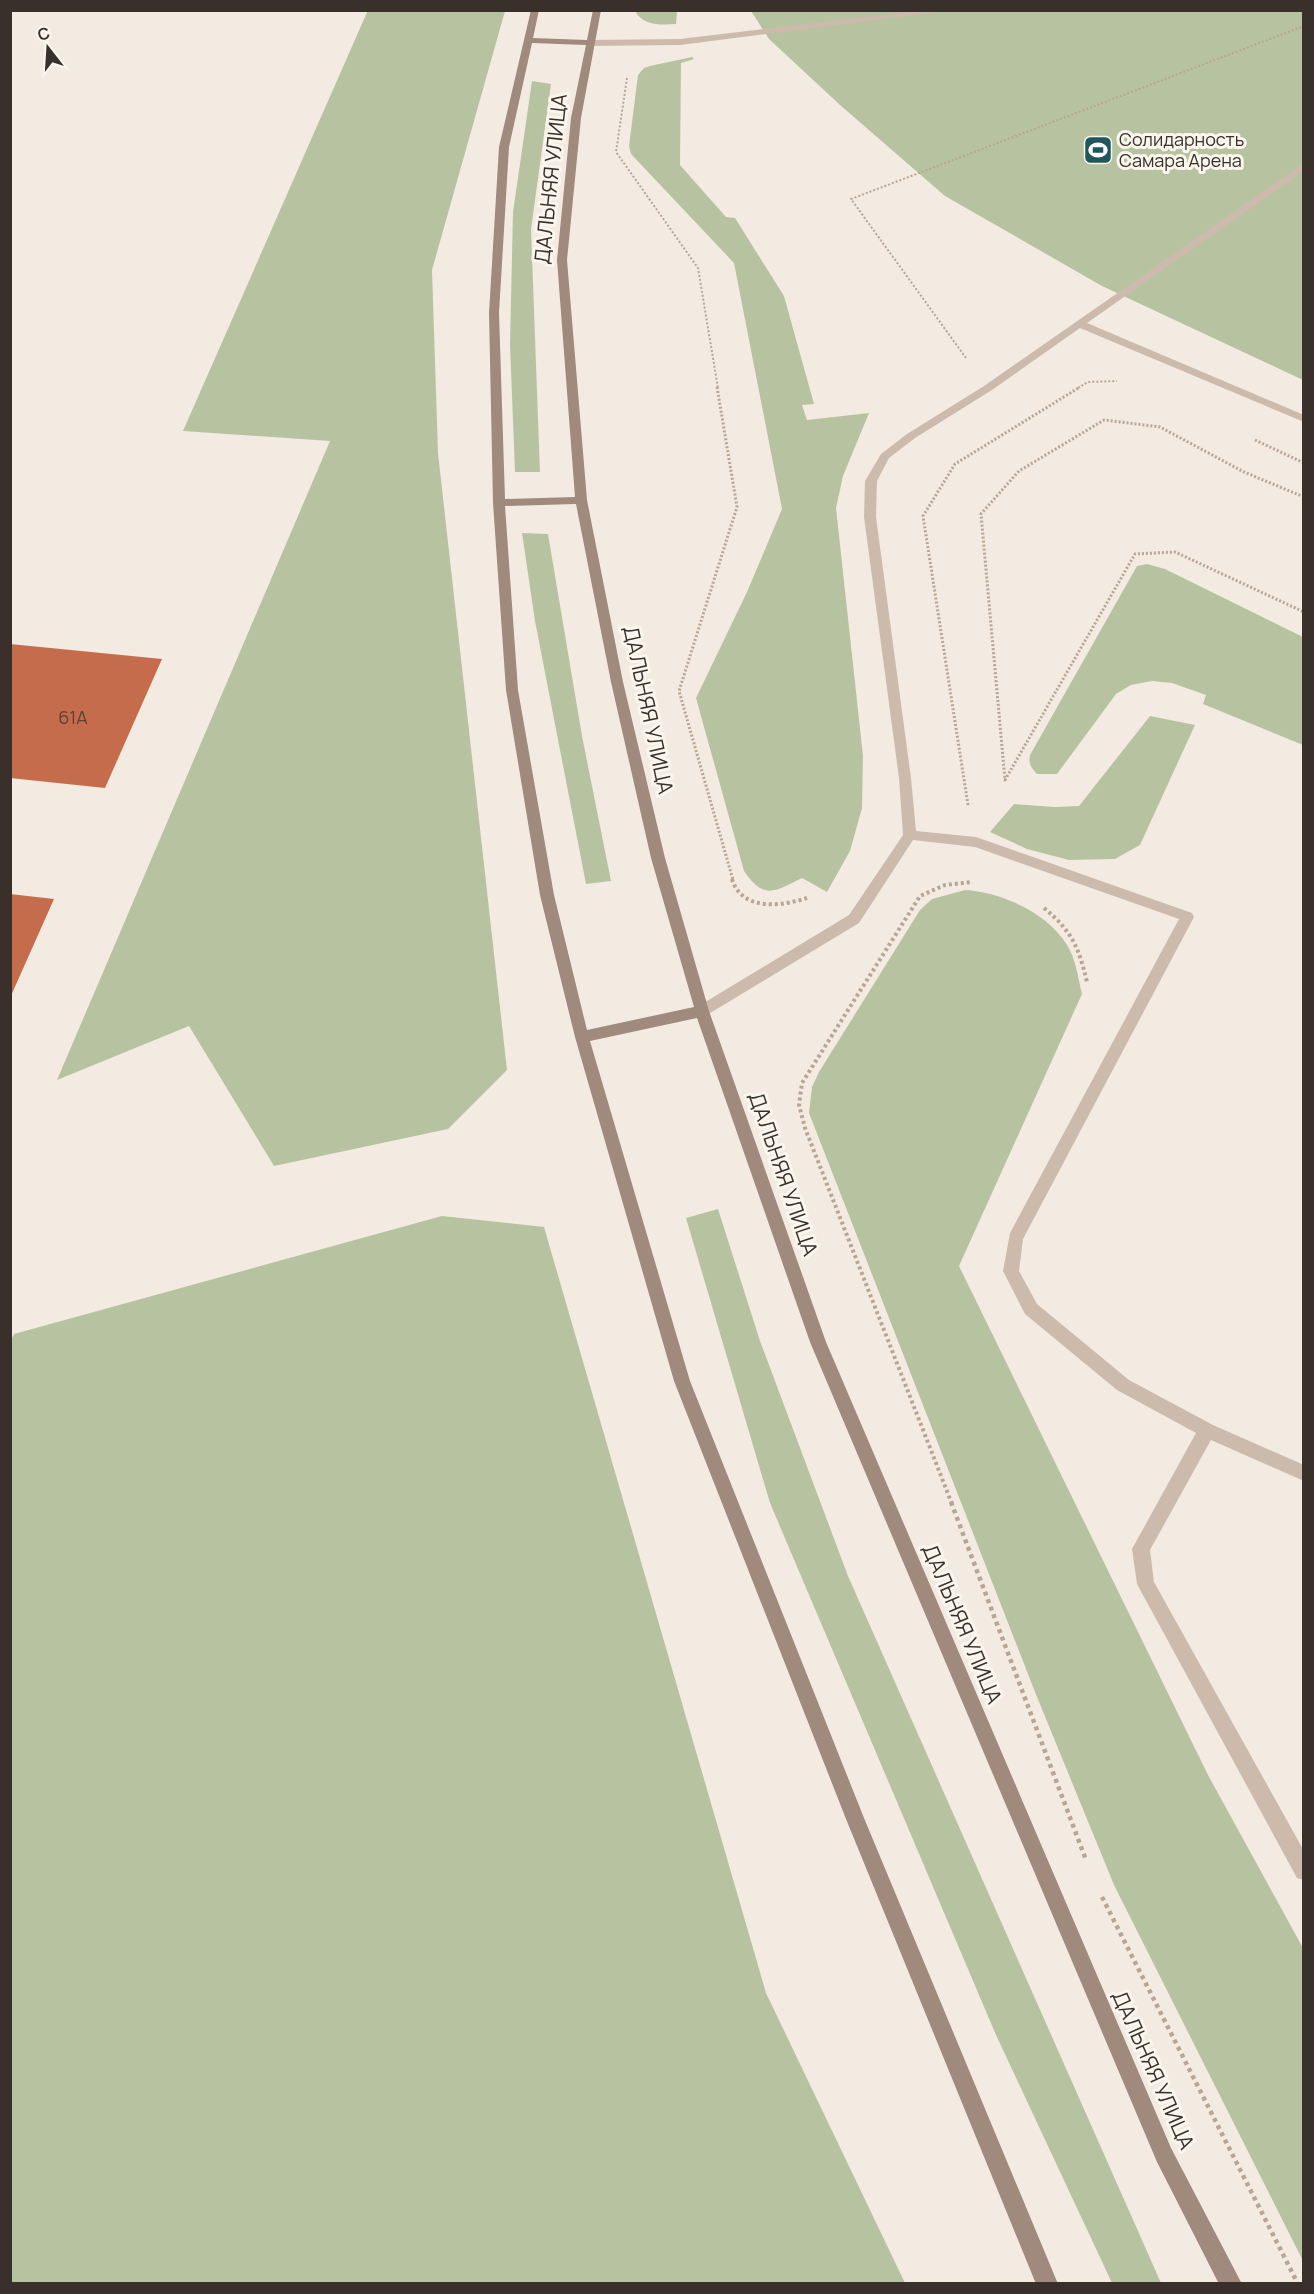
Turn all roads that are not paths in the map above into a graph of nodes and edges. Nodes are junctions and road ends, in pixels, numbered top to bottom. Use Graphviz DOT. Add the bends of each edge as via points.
graph roads {
  1 [pos="535,10"];
  2 [pos="597,10"];
  3 [pos="949,10"];
  4 [pos="527,40"];
  5 [pos="590,43"];
  6 [pos="1304,166"];
  7 [pos="1079,324"];
  8 [pos="1304,418"];
  9 [pos="581,500"];
  10 [pos="499,503"];
  11 [pos="910,836"];
  12 [pos="702,1011"];
  13 [pos="582,1037"];
  14 [pos="1207,1430"];
  15 [pos="1304,1473"];
  16 [pos="1304,1871"];
  17 [pos="1047,2283"];
  18 [pos="1231,2283"];
  1 -- 4 [label="main road, ДАЛЬНЯЯ УЛИЦА"];
  2 -- 5 [label="main road, ДАЛЬНЯЯ УЛИЦА"];
  3 -- 5 [label="lane" via="680,42"];
  4 -- 5 [label="main road"];
  4 -- 10 [label="main road, ДАЛЬНЯЯ УЛИЦА" via="503,159 494,313"];
  5 -- 9 [label="main road, ДАЛЬНЯЯ УЛИЦА" via="576,118 562,260"];
  6 -- 7 [label="lane"];
  7 -- 8 [label="lane"];
  7 -- 11 [label="lane" via="911,436 885,456 871,481 870,517"];
  9 -- 10 [label="main road"];
  9 -- 12 [label="main road, ДАЛЬНЯЯ УЛИЦА" via="617,682 658,858"];
  10 -- 13 [label="main road, ДАЛЬНЯЯ УЛИЦА" via="512,690 547,895"];
  11 -- 12 [label="lane" via="854,919"];
  11 -- 14 [label="lane" via="976,842 1186,917 1015,1238 1011,1270 1031,1309 1123,1385"];
  12 -- 13 [label="main road"];
  12 -- 18 [label="main road, ДАЛЬНЯЯ УЛИЦА" via="818,1341 1160,2144"];
  13 -- 17 [label="main road, ДАЛЬНЯЯ УЛИЦА" via="682,1381 855,1819"];
  14 -- 15 [label="lane"];
  14 -- 16 [label="lane" via="1141,1549 1146,1584"];
}
